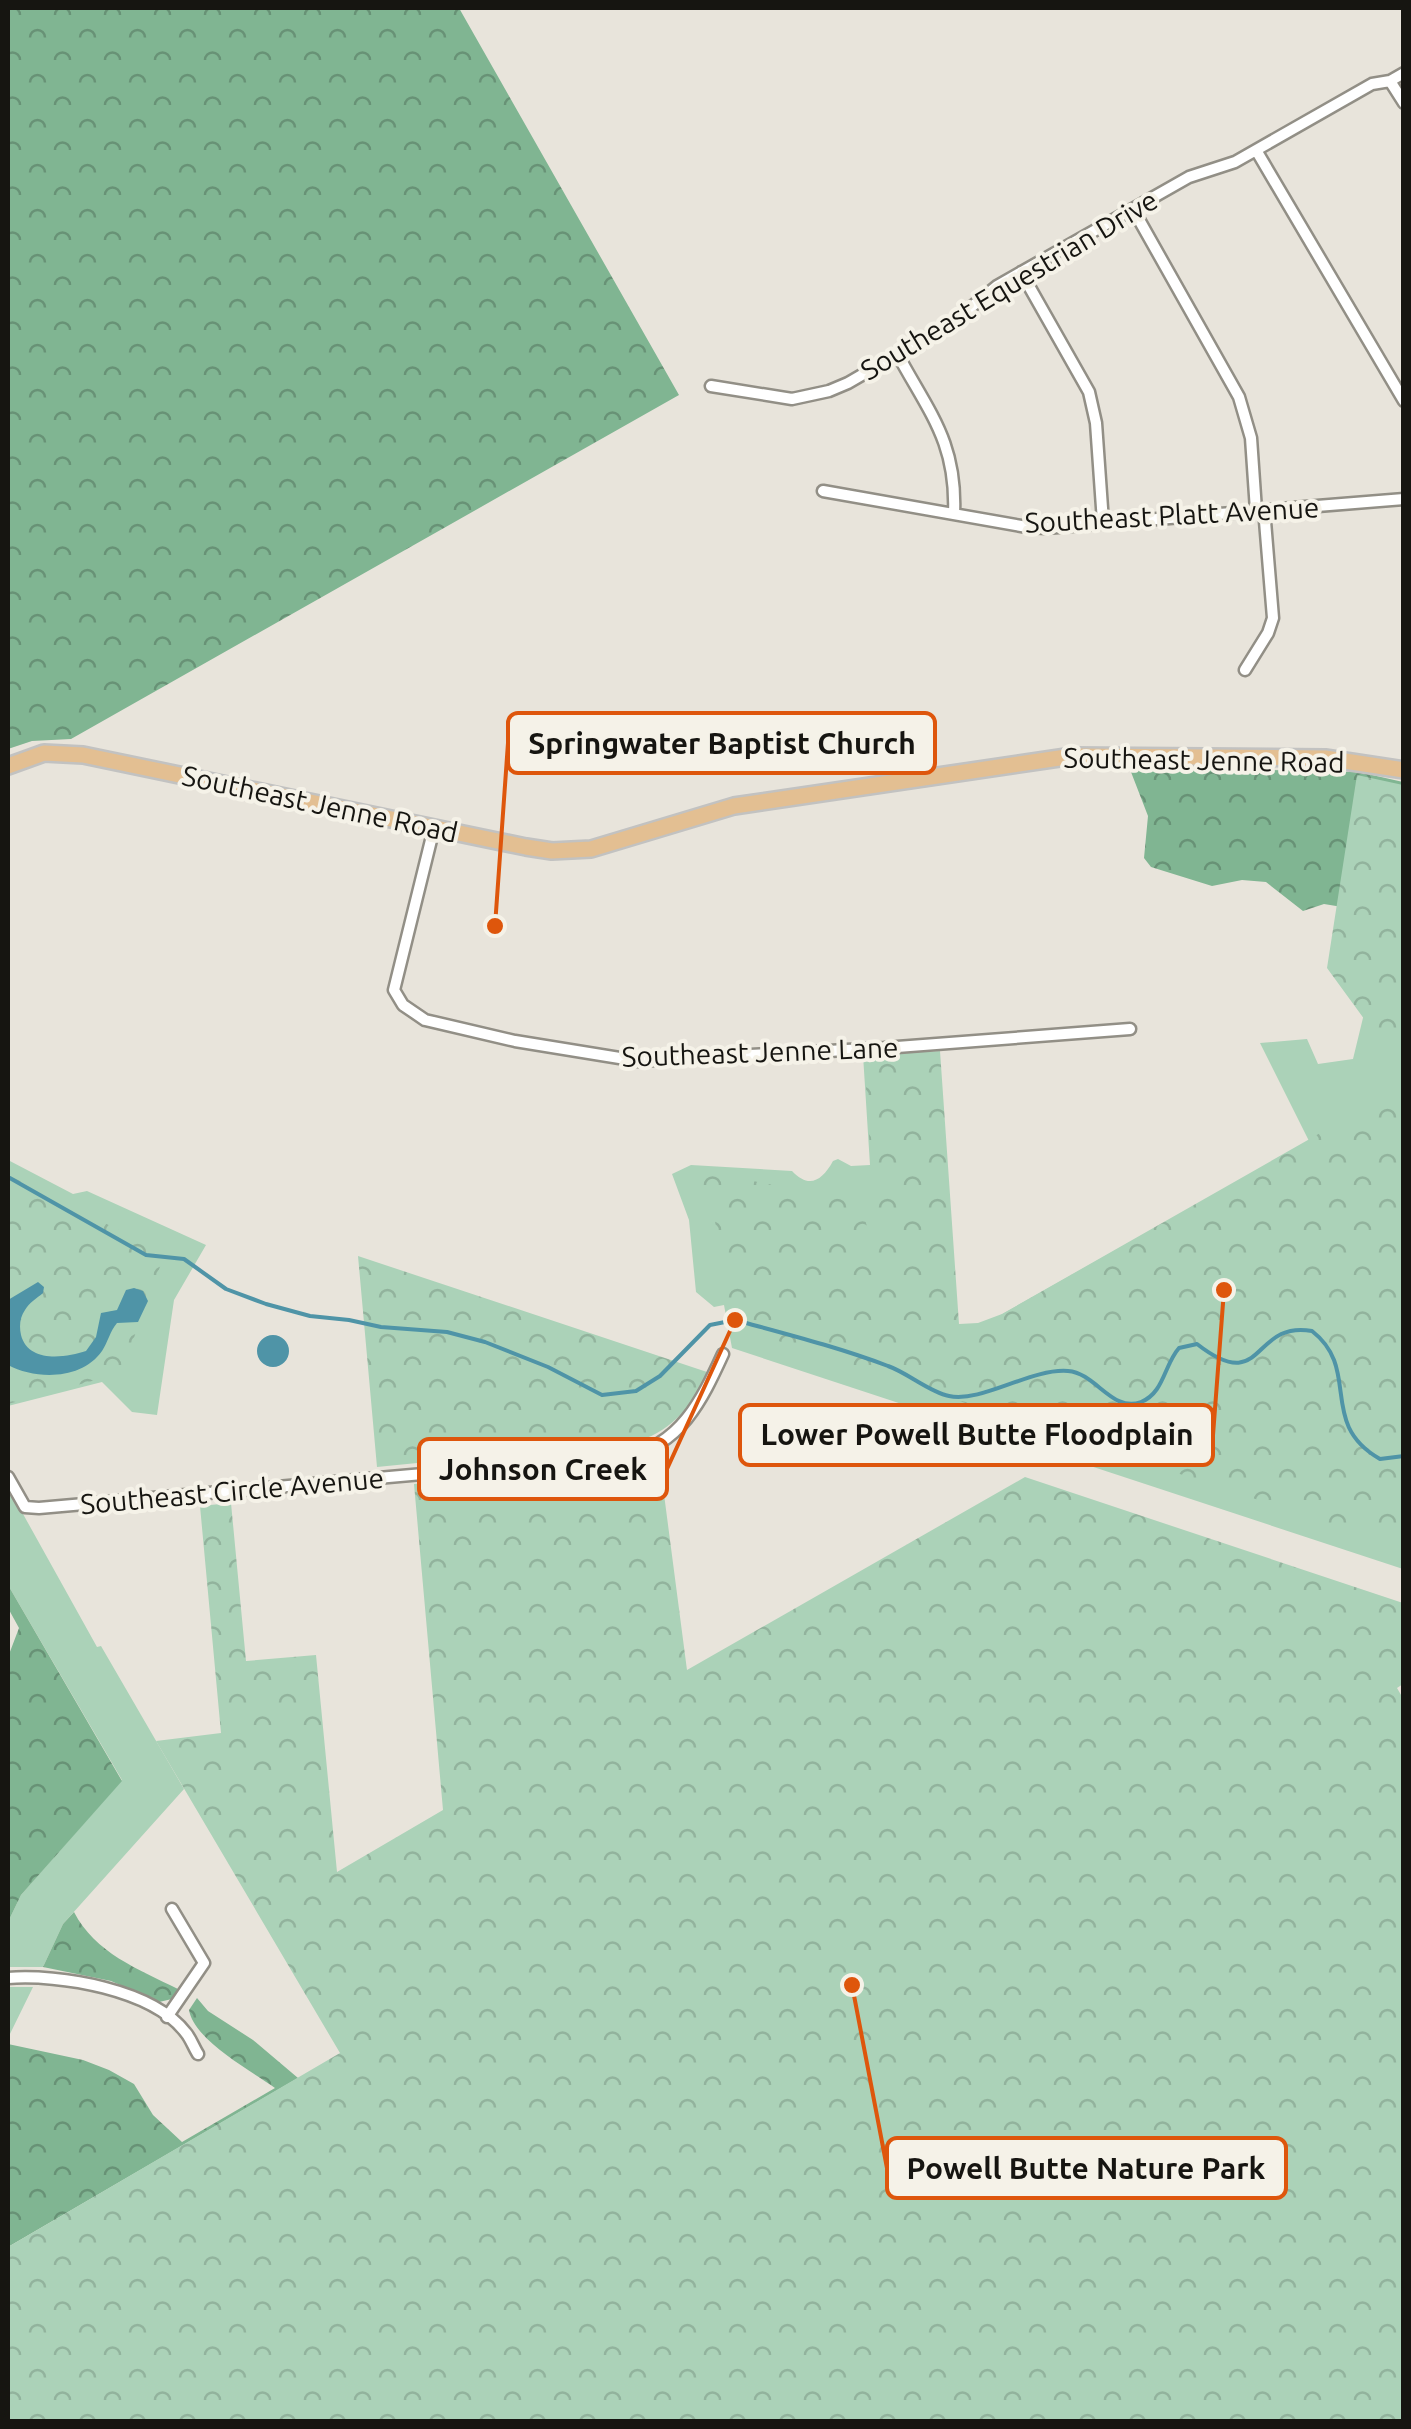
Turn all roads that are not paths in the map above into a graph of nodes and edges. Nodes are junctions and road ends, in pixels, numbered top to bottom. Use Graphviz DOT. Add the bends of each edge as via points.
graph roads {
  1 [pos="1404,73"];
  2 [pos="1390,81"];
  3 [pos="1404,103"];
  4 [pos="1256,150"];
  5 [pos="1133,209"];
  6 [pos="1021,272"];
  7 [pos="898,355"];
  8 [pos="710,386"];
  9 [pos="1404,401"];
  10 [pos="823,491"];
  11 [pos="1404,499"];
  12 [pos="1260,510"];
  13 [pos="954,514"];
  14 [pos="1104,522"];
  15 [pos="1246,670"];
  16 [pos="8,766"];
  17 [pos="1404,770"];
  18 [pos="434,828"];
  19 [pos="1130,1029"];
  20 [pos="722,1354"];
  21 [pos="8,1476"];
  22 [pos="172,1909"];
  23 [pos="8,1978"];
  24 [pos="167,2017"];
  25 [pos="198,2054"];
  1 -- 2 [label="street, Southeast Equestrian Drive"];
  2 -- 3 [label="street"];
  2 -- 4 [label="street, Southeast Equestrian Drive" via="1372,84"];
  4 -- 5 [label="street, Southeast Equestrian Drive"];
  4 -- 9 [label="street"];
  5 -- 6 [label="street, Southeast Equestrian Drive"];
  5 -- 12 [label="street" via="1239,397"];
  6 -- 7 [label="street, Southeast Equestrian Drive"];
  6 -- 14 [label="street" via="1089,392"];
  7 -- 8 [label="street, Southeast Equestrian Drive" via="812,396"];
  7 -- 13 [label="street" via="950,453"];
  10 -- 13 [label="street, Southeast Platt Avenue"];
  11 -- 12 [label="street, Southeast Platt Avenue"];
  12 -- 14 [label="street, Southeast Platt Avenue"];
  12 -- 15 [label="street" via="1273,618"];
  13 -- 14 [label="street, Southeast Platt Avenue" via="1027,527"];
  16 -- 18 [label="main road, Southeast Jenne Road" via="44,753 83,755"];
  17 -- 18 [label="main road, Southeast Jenne Road" via="1325,758 1087,755 753,802 578,850"];
  18 -- 19 [label="street, Southeast Jenne Lane" via="394,990 403,1006 425,1020 638,1061"];
  20 -- 21 [label="street, Southeast Circle Avenue" via="681,1427 660,1444 626,1456 39,1508 26,1508"];
  22 -- 24 [label="street" via="204,1964"];
  23 -- 24 [label="street" via="94,1984"];
  24 -- 25 [label="street"];
}
